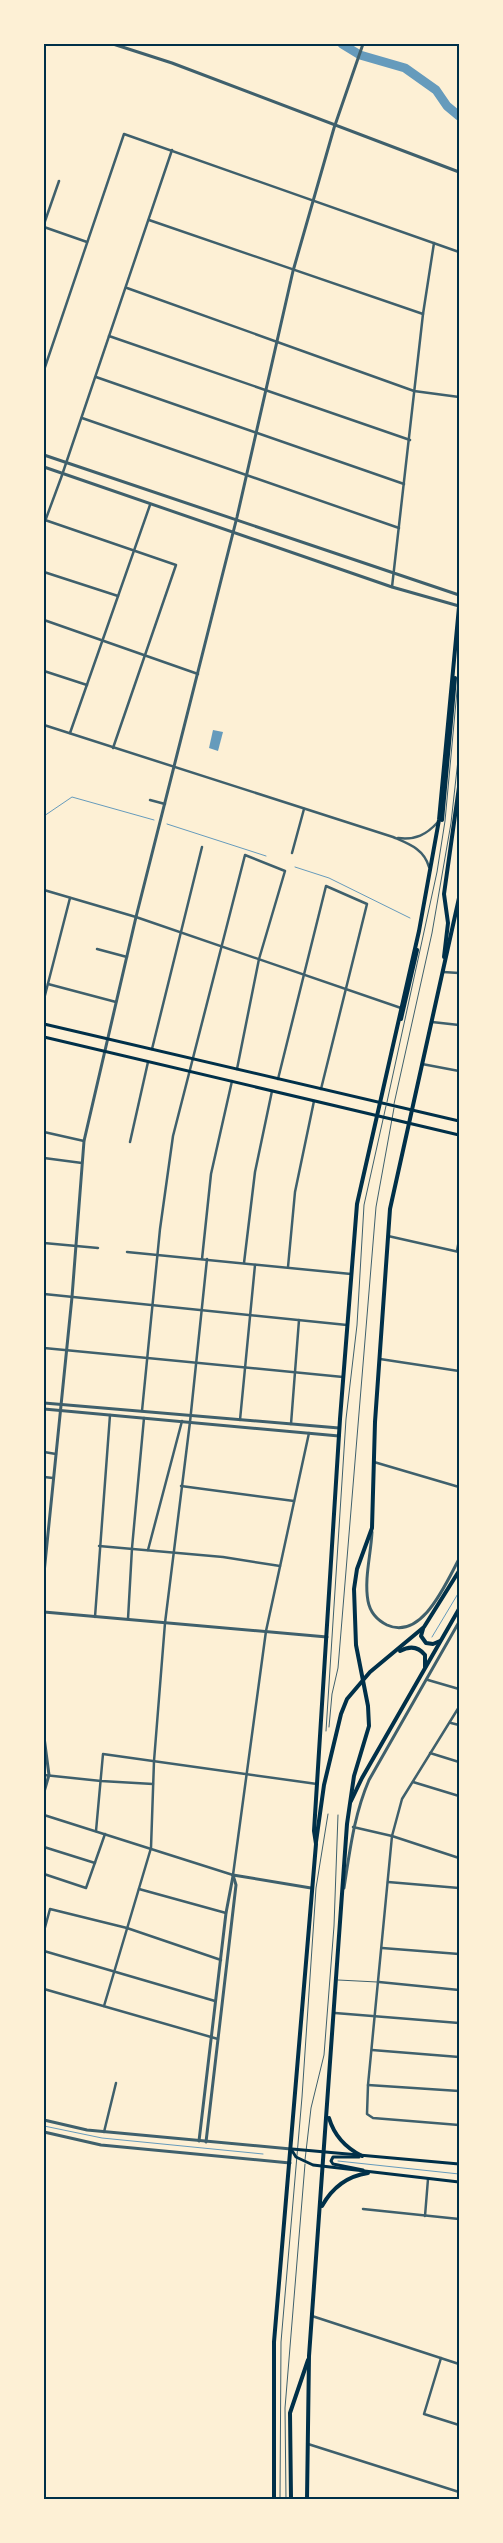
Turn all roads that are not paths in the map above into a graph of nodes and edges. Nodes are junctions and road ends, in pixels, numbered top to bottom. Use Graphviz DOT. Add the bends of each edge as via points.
graph roads {
  1 [pos="113,44"];
  2 [pos="363,44"];
  3 [pos="335,125"];
  4 [pos="172,150"];
  5 [pos="459,172"];
  6 [pos="59,181"];
  7 [pos="312,199"];
  8 [pos="149,220"];
  9 [pos="44,226"];
  10 [pos="87,242"];
  11 [pos="434,243"];
  12 [pos="459,252"];
  13 [pos="293,271"];
  14 [pos="126,288"];
  15 [pos="423,314"];
  16 [pos="109,336"];
  17 [pos="278,344"];
  18 [pos="45,365"];
  19 [pos="44,370"];
  20 [pos="96,377"];
  21 [pos="414,390"];
  22 [pos="267,392"];
  23 [pos="459,397"];
  24 [pos="82,418"];
  25 [pos="256,434"];
  26 [pos="410,440"];
  27 [pos="44,455"];
  28 [pos="67,463"];
  29 [pos="44,467"];
  30 [pos="63,474"];
  31 [pos="246,477"];
  32 [pos="404,484"];
  33 [pos="150,504"];
  34 [pos="236,521"];
  35 [pos="44,522"];
  36 [pos="399,528"];
  37 [pos="233,533"];
  38 [pos="134,551"];
  39 [pos="44,572"];
  40 [pos="393,574"];
  41 [pos="392,587"];
  42 [pos="459,595"];
  43 [pos="118,596"];
  44 [pos="459,606"];
  45 [pos="44,620"];
  46 [pos="102,641"];
  47 [pos="145,656"];
  48 [pos="459,669"];
  49 [pos="44,671"];
  50 [pos="199,674"];
  51 [pos="455,676"];
  52 [pos="87,685"];
  53 [pos="44,725"];
  54 [pos="70,734"];
  55 [pos="114,748"];
  56 [pos="459,751"];
  57 [pos="175,768"];
  58 [pos="459,787"];
  59 [pos="150,800"];
  60 [pos="165,804"];
  61 [pos="304,809"];
  62 [pos="439,820"];
  63 [pos="393,837"];
  64 [pos="202,847"];
  65 [pos="292,853"];
  66 [pos="431,871"];
  67 [pos="44,890"];
  68 [pos="70,898"];
  69 [pos="459,901"];
  70 [pos="136,917"];
  71 [pos="181,932"];
  72 [pos="222,946"];
  73 [pos="97,949"];
  74 [pos="127,956"];
  75 [pos="259,959"];
  76 [pos="443,972"];
  77 [pos="303,974"];
  78 [pos="459,974"];
  79 [pos="48,984"];
  80 [pos="346,989"];
  81 [pos="44,999"];
  82 [pos="116,1002"];
  83 [pos="401,1008"];
  84 [pos="432,1022"];
  85 [pos="44,1024"];
  86 [pos="459,1025"];
  87 [pos="44,1037"];
  88 [pos="107,1038"];
  89 [pos="393,1047"];
  90 [pos="152,1049"];
  91 [pos="104,1051"];
  92 [pos="193,1059"];
  93 [pos="148,1062"];
  94 [pos="422,1064"];
  95 [pos="237,1069"];
  96 [pos="190,1071"];
  97 [pos="459,1071"];
  98 [pos="278,1079"];
  99 [pos="232,1081"];
  100 [pos="321,1089"];
  101 [pos="272,1091"];
  102 [pos="314,1100"];
  103 [pos="380,1103"];
  104 [pos="386,1104"];
  105 [pos="394,1106"];
  106 [pos="412,1110"];
  107 [pos="377,1115"];
  108 [pos="383,1117"];
  109 [pos="391,1119"];
  110 [pos="459,1121"];
  111 [pos="409,1123"];
  112 [pos="44,1132"];
  113 [pos="459,1135"];
  114 [pos="84,1141"];
  115 [pos="130,1142"];
  116 [pos="44,1158"];
  117 [pos="82,1163"];
  118 [pos="388,1236"];
  119 [pos="459,1240"];
  120 [pos="44,1243"];
  121 [pos="76,1246"];
  122 [pos="98,1248"];
  123 [pos="127,1252"];
  124 [pos="458,1252"];
  125 [pos="157,1255"];
  126 [pos="202,1259"];
  127 [pos="207,1260"];
  128 [pos="244,1263"];
  129 [pos="255,1264"];
  130 [pos="288,1267"];
  131 [pos="351,1274"];
  132 [pos="44,1294"];
  133 [pos="72,1297"];
  134 [pos="152,1305"];
  135 [pos="202,1310"];
  136 [pos="250,1315"];
  137 [pos="300,1320"];
  138 [pos="347,1325"];
  139 [pos="44,1348"];
  140 [pos="66,1350"];
  141 [pos="147,1358"];
  142 [pos="380,1359"];
  143 [pos="196,1363"];
  144 [pos="245,1368"];
  145 [pos="459,1371"];
  146 [pos="296,1373"];
  147 [pos="343,1378"];
  148 [pos="44,1403"];
  149 [pos="61,1404"];
  150 [pos="44,1409"];
  151 [pos="60,1410"];
  152 [pos="142,1411"];
  153 [pos="110,1415"];
  154 [pos="191,1415"];
  155 [pos="144,1418"];
  156 [pos="240,1420"];
  157 [pos="182,1421"];
  158 [pos="190,1422"];
  159 [pos="291,1424"];
  160 [pos="339,1428"];
  161 [pos="309,1433"];
  162 [pos="339,1436"];
  163 [pos="44,1452"];
  164 [pos="56,1454"];
  165 [pos="373,1462"];
  166 [pos="44,1478"];
  167 [pos="53,1478"];
  168 [pos="181,1486"];
  169 [pos="459,1487"];
  170 [pos="294,1501"];
  171 [pos="44,1514"];
  172 [pos="50,1515"];
  173 [pos="372,1528"];
  174 [pos="99,1546"];
  175 [pos="132,1548"];
  176 [pos="148,1550"];
  177 [pos="45,1551"];
  178 [pos="172,1552"];
  179 [pos="459,1559"];
  180 [pos="280,1566"];
  181 [pos="459,1571"];
  182 [pos="44,1573"];
  183 [pos="429,1609"];
  184 [pos="459,1609"];
  185 [pos="44,1612"];
  186 [pos="434,1612"];
  187 [pos="95,1617"];
  188 [pos="128,1619"];
  189 [pos="459,1622"];
  190 [pos="165,1623"];
  191 [pos="424,1627"];
  192 [pos="266,1631"];
  193 [pos="327,1637"];
  194 [pos="440,1641"];
  195 [pos="395,1653"];
  196 [pos="422,1676"];
  197 [pos="428,1680"];
  198 [pos="459,1690"];
  199 [pos="459,1707"];
  200 [pos="451,1722"];
  201 [pos="459,1725"];
  202 [pos="329,1728"];
  203 [pos="326,1731"];
  204 [pos="44,1737"];
  205 [pos="430,1753"];
  206 [pos="154,1761"];
  207 [pos="459,1762"];
  208 [pos="44,1774"];
  209 [pos="247,1774"];
  210 [pos="48,1775"];
  211 [pos="101,1782"];
  212 [pos="412,1782"];
  213 [pos="153,1784"];
  214 [pos="318,1784"];
  215 [pos="44,1792"];
  216 [pos="459,1796"];
  217 [pos="350,1804"];
  218 [pos="328,1814"];
  219 [pos="44,1815"];
  220 [pos="338,1815"];
  221 [pos="354,1827"];
  222 [pos="96,1831"];
  223 [pos="105,1834"];
  224 [pos="392,1836"];
  225 [pos="316,1844"];
  226 [pos="44,1847"];
  227 [pos="151,1848"];
  228 [pos="459,1858"];
  229 [pos="95,1863"];
  230 [pos="44,1874"];
  231 [pos="233,1875"];
  232 [pos="388,1882"];
  233 [pos="311,1888"];
  234 [pos="344,1888"];
  235 [pos="459,1888"];
  236 [pos="139,1890"];
  237 [pos="226,1913"];
  238 [pos="127,1928"];
  239 [pos="44,1931"];
  240 [pos="382,1948"];
  241 [pos="44,1951"];
  242 [pos="459,1954"];
  243 [pos="221,1960"];
  244 [pos="114,1972"];
  245 [pos="338,1980"];
  246 [pos="379,1982"];
  247 [pos="44,1989"];
  248 [pos="459,1990"];
  249 [pos="216,2001"];
  250 [pos="104,2006"];
  251 [pos="335,2013"];
  252 [pos="376,2016"];
  253 [pos="459,2023"];
  254 [pos="211,2037"];
  255 [pos="218,2039"];
  256 [pos="372,2050"];
  257 [pos="459,2056"];
  258 [pos="116,2083"];
  259 [pos="368,2085"];
  260 [pos="459,2091"];
  261 [pos="328,2114"];
  262 [pos="44,2120"];
  263 [pos="459,2125"];
  264 [pos="44,2132"];
  265 [pos="104,2132"];
  266 [pos="199,2141"];
  267 [pos="206,2142"];
  268 [pos="292,2149"];
  269 [pos="297,2150"];
  270 [pos="306,2150"];
  271 [pos="325,2152"];
  272 [pos="362,2156"];
  273 [pos="296,2157"];
  274 [pos="305,2162"];
  275 [pos="290,2163"];
  276 [pos="459,2164"];
  277 [pos="324,2167"];
  278 [pos="368,2172"];
  279 [pos="428,2179"];
  280 [pos="459,2182"];
  281 [pos="321,2208"];
  282 [pos="363,2209"];
  283 [pos="425,2216"];
  284 [pos="459,2219"];
  285 [pos="312,2316"];
  286 [pos="310,2356"];
  287 [pos="441,2358"];
  288 [pos="459,2364"];
  289 [pos="459,2425"];
  290 [pos="308,2444"];
  291 [pos="459,2492"];
  292 [pos="274,2499"];
  293 [pos="280,2499"];
  294 [pos="286,2499"];
  295 [pos="291,2499"];
  296 [pos="307,2499"];
  1 -- 3 [label="street"];
  2 -- 3 [label="street"];
  3 -- 5 [label="street"];
  3 -- 7 [label="street"];
  4 -- 7 [label="street"];
  4 -- 8 [label="street"];
  4 -- 10 [label="street" via="124,134"];
  6 -- 9 [label="street"];
  7 -- 11 [label="street"];
  7 -- 13 [label="street"];
  8 -- 13 [label="street"];
  8 -- 14 [label="street"];
  9 -- 10 [label="street"];
  10 -- 18 [label="street"];
  11 -- 12 [label="street"];
  11 -- 15 [label="street"];
  13 -- 15 [label="street"];
  13 -- 17 [label="street"];
  14 -- 16 [label="street"];
  14 -- 17 [label="street"];
  15 -- 21 [label="street"];
  16 -- 20 [label="street"];
  16 -- 22 [label="street"];
  17 -- 21 [label="street"];
  17 -- 22 [label="street"];
  18 -- 19 [label="street"];
  20 -- 24 [label="street"];
  20 -- 25 [label="street"];
  21 -- 23 [label="street"];
  21 -- 26 [label="street"];
  22 -- 25 [label="street"];
  22 -- 26 [label="street"];
  24 -- 28 [label="street"];
  24 -- 31 [label="street"];
  25 -- 31 [label="street"];
  25 -- 32 [label="street"];
  26 -- 32 [label="street"];
  27 -- 28 [label="street"];
  28 -- 30 [label="street"];
  28 -- 34 [label="street"];
  29 -- 30 [label="street"];
  30 -- 33 [label="street"];
  30 -- 35 [label="street"];
  31 -- 34 [label="street"];
  31 -- 36 [label="street"];
  32 -- 36 [label="street"];
  33 -- 37 [label="street"];
  33 -- 38 [label="street"];
  34 -- 37 [label="street"];
  34 -- 40 [label="street"];
  35 -- 38 [label="street"];
  36 -- 40 [label="street"];
  37 -- 41 [label="street"];
  37 -- 50 [label="street"];
  38 -- 43 [label="street"];
  38 -- 47 [label="street" via="176,565"];
  39 -- 43 [label="street"];
  40 -- 41 [label="street"];
  40 -- 42 [label="street"];
  41 -- 44 [label="street"];
  43 -- 46 [label="street"];
  44 -- 51 [label="main road"];
  45 -- 46 [label="street"];
  46 -- 47 [label="street"];
  46 -- 52 [label="street"];
  47 -- 50 [label="street"];
  47 -- 55 [label="street"];
  48 -- 104 [label="lane" via="441,846"];
  49 -- 52 [label="street"];
  50 -- 57 [label="street"];
  51 -- 62 [label="main road"];
  51 -- 89 [label="main road" via="442,821 422,931"];
  52 -- 54 [label="street"];
  53 -- 54 [label="street"];
  54 -- 55 [label="street"];
  55 -- 57 [label="street"];
  56 -- 105 [label="lane" via="451,822 432,933"];
  57 -- 60 [label="street"];
  57 -- 61 [label="street"];
  58 -- 76 [label="main road" via="444,894 448,923"];
  59 -- 60 [label="street"];
  60 -- 70 [label="street"];
  61 -- 63 [label="street"];
  61 -- 65 [label="street"];
  62 -- 63 [label="street" via="428,833 411,839"];
  62 -- 66 [label="main road"];
  63 -- 66 [label="street" via="416,848"];
  64 -- 71 [label="street"];
  66 -- 83 [label="main road"];
  67 -- 68 [label="street"];
  68 -- 70 [label="street"];
  68 -- 79 [label="street"];
  69 -- 76 [label="main road"];
  70 -- 71 [label="street"];
  70 -- 74 [label="street"];
  71 -- 72 [label="street"];
  71 -- 90 [label="street"];
  72 -- 75 [label="street"];
  72 -- 75 [label="street" via="245,855 285,871"];
  72 -- 92 [label="street"];
  73 -- 74 [label="street"];
  74 -- 82 [label="street"];
  75 -- 77 [label="street"];
  75 -- 95 [label="street"];
  76 -- 78 [label="street"];
  76 -- 84 [label="main road"];
  77 -- 80 [label="street"];
  77 -- 80 [label="street" via="326,886 367,904"];
  77 -- 98 [label="street"];
  79 -- 81 [label="street"];
  79 -- 82 [label="street"];
  80 -- 83 [label="street"];
  80 -- 100 [label="street"];
  82 -- 88 [label="street"];
  83 -- 89 [label="main road"];
  84 -- 86 [label="street"];
  84 -- 94 [label="main road"];
  85 -- 88 [label="main road"];
  87 -- 91 [label="main road"];
  88 -- 90 [label="main road"];
  88 -- 91 [label="street"];
  89 -- 103 [label="main road"];
  90 -- 92 [label="main road"];
  91 -- 93 [label="main road"];
  91 -- 114 [label="street"];
  92 -- 95 [label="main road"];
  92 -- 96 [label="street"];
  93 -- 96 [label="main road"];
  93 -- 115 [label="street"];
  94 -- 97 [label="street"];
  94 -- 106 [label="main road"];
  95 -- 98 [label="main road"];
  96 -- 99 [label="main road"];
  96 -- 125 [label="street" via="173,1136"];
  98 -- 100 [label="main road"];
  99 -- 101 [label="main road"];
  99 -- 126 [label="street" via="211,1174"];
  100 -- 103 [label="main road"];
  101 -- 102 [label="main road"];
  101 -- 128 [label="street" via="255,1172"];
  102 -- 107 [label="main road"];
  102 -- 130 [label="street" via="295,1192"];
  103 -- 104 [label="main road"];
  103 -- 107 [label="main road"];
  104 -- 105 [label="main road"];
  104 -- 108 [label="lane"];
  105 -- 106 [label="main road"];
  105 -- 109 [label="lane"];
  106 -- 110 [label="main road"];
  106 -- 111 [label="main road"];
  107 -- 108 [label="main road"];
  107 -- 131 [label="main road" via="357,1204"];
  108 -- 109 [label="main road"];
  108 -- 203 [label="lane" via="364,1205 357,1326 346,1419"];
  109 -- 111 [label="main road"];
  109 -- 202 [label="lane" via="376,1207 338,1668"];
  111 -- 113 [label="main road"];
  111 -- 118 [label="main road" via="390,1210"];
  112 -- 114 [label="street"];
  114 -- 117 [label="street"];
  116 -- 117 [label="street"];
  117 -- 121 [label="street"];
  118 -- 124 [label="street"];
  118 -- 142 [label="main road"];
  119 -- 124 [label="street"];
  120 -- 121 [label="street"];
  121 -- 122 [label="street"];
  121 -- 133 [label="street"];
  123 -- 125 [label="street"];
  125 -- 126 [label="street"];
  125 -- 134 [label="street"];
  126 -- 127 [label="street"];
  127 -- 128 [label="street"];
  127 -- 135 [label="street"];
  128 -- 129 [label="street"];
  129 -- 130 [label="street"];
  129 -- 136 [label="street"];
  130 -- 131 [label="street"];
  131 -- 138 [label="main road"];
  132 -- 133 [label="street"];
  133 -- 134 [label="street"];
  133 -- 140 [label="street"];
  134 -- 135 [label="street"];
  134 -- 141 [label="street"];
  135 -- 136 [label="street"];
  135 -- 143 [label="street"];
  136 -- 137 [label="street"];
  136 -- 144 [label="street"];
  137 -- 138 [label="street"];
  137 -- 146 [label="street"];
  138 -- 147 [label="main road"];
  139 -- 140 [label="street"];
  140 -- 141 [label="street"];
  140 -- 149 [label="street"];
  141 -- 143 [label="street"];
  141 -- 152 [label="street"];
  142 -- 145 [label="street"];
  142 -- 165 [label="main road"];
  143 -- 144 [label="street"];
  143 -- 154 [label="street"];
  144 -- 146 [label="street"];
  144 -- 156 [label="street"];
  146 -- 147 [label="street"];
  146 -- 159 [label="street"];
  147 -- 160 [label="main road"];
  148 -- 149 [label="street"];
  149 -- 151 [label="street"];
  149 -- 152 [label="street"];
  150 -- 151 [label="street"];
  151 -- 153 [label="street"];
  151 -- 164 [label="street"];
  152 -- 154 [label="street"];
  153 -- 155 [label="street"];
  153 -- 174 [label="street"];
  154 -- 156 [label="street"];
  154 -- 158 [label="street"];
  155 -- 157 [label="street"];
  155 -- 175 [label="street"];
  156 -- 159 [label="street"];
  157 -- 158 [label="street"];
  157 -- 176 [label="street"];
  158 -- 161 [label="street"];
  158 -- 168 [label="street"];
  159 -- 160 [label="street"];
  160 -- 162 [label="main road"];
  161 -- 162 [label="street"];
  161 -- 170 [label="street"];
  162 -- 193 [label="main road"];
  163 -- 164 [label="street"];
  164 -- 167 [label="street"];
  165 -- 169 [label="street"];
  165 -- 173 [label="main road"];
  166 -- 167 [label="street"];
  167 -- 172 [label="street"];
  168 -- 170 [label="street"];
  168 -- 178 [label="street"];
  170 -- 180 [label="street"];
  171 -- 172 [label="street"];
  172 -- 177 [label="street"];
  173 -- 183 [label="street" via="368,1596 375,1616 390,1626 402,1628 416,1623"];
  173 -- 217 [label="main road" via="355,1579 354,1622 368,1706 367,1736 354,1776"];
  174 -- 175 [label="street"];
  174 -- 187 [label="street"];
  175 -- 176 [label="street"];
  175 -- 188 [label="street"];
  176 -- 178 [label="street"];
  177 -- 182 [label="street"];
  178 -- 180 [label="street"];
  178 -- 190 [label="street"];
  179 -- 183 [label="street"];
  180 -- 192 [label="street"];
  181 -- 186 [label="main road"];
  183 -- 186 [label="main road"];
  184 -- 194 [label="main road"];
  185 -- 187 [label="street"];
  186 -- 191 [label="main road"];
  187 -- 188 [label="street"];
  188 -- 190 [label="street"];
  189 -- 197 [label="street"];
  190 -- 192 [label="street"];
  190 -- 206 [label="street"];
  191 -- 194 [label="main road" via="422,1636 426,1643"];
  191 -- 195 [label="main road"];
  192 -- 193 [label="street"];
  192 -- 209 [label="street"];
  193 -- 214 [label="main road"];
  194 -- 196 [label="main road"];
  195 -- 196 [label="main road" via="412,1647 421,1651 426,1660"];
  195 -- 225 [label="main road" via="370,1672 344,1706"];
  196 -- 217 [label="main road"];
  197 -- 198 [label="street"];
  197 -- 221 [label="street" via="369,1780 359,1803"];
  199 -- 200 [label="street"];
  200 -- 201 [label="street"];
  200 -- 205 [label="street"];
  204 -- 210 [label="street"];
  205 -- 207 [label="street"];
  205 -- 212 [label="street"];
  206 -- 209 [label="street"];
  206 -- 211 [label="street" via="103,1754"];
  206 -- 213 [label="street"];
  208 -- 210 [label="street"];
  209 -- 214 [label="street"];
  209 -- 231 [label="street"];
  210 -- 211 [label="street"];
  210 -- 215 [label="street"];
  211 -- 213 [label="street"];
  211 -- 222 [label="street"];
  212 -- 216 [label="street"];
  212 -- 224 [label="street" via="397,1811"];
  213 -- 227 [label="street"];
  214 -- 225 [label="main road"];
  217 -- 234 [label="main road"];
  218 -- 269 [label="lane" via="316,1888"];
  219 -- 222 [label="street"];
  220 -- 270 [label="lane" via="324,2055 311,2108"];
  221 -- 224 [label="street"];
  221 -- 234 [label="street"];
  222 -- 223 [label="street"];
  223 -- 227 [label="street"];
  223 -- 229 [label="street"];
  224 -- 228 [label="street"];
  224 -- 232 [label="street"];
  225 -- 233 [label="main road"];
  226 -- 229 [label="street"];
  227 -- 231 [label="street"];
  227 -- 236 [label="street"];
  229 -- 230 [label="street" via="86,1888"];
  231 -- 233 [label="street"];
  231 -- 237 [label="street"];
  231 -- 255 [label="street" via="236,1885"];
  232 -- 235 [label="street"];
  232 -- 240 [label="street"];
  233 -- 268 [label="main road"];
  234 -- 245 [label="main road"];
  236 -- 237 [label="street"];
  236 -- 238 [label="street"];
  237 -- 243 [label="street"];
  238 -- 239 [label="street" via="50,1909"];
  238 -- 243 [label="street"];
  238 -- 244 [label="street"];
  240 -- 242 [label="street"];
  240 -- 246 [label="street"];
  241 -- 244 [label="street"];
  243 -- 249 [label="street"];
  244 -- 249 [label="street"];
  244 -- 250 [label="street"];
  245 -- 246 [label="lane"];
  245 -- 251 [label="main road"];
  246 -- 248 [label="street"];
  246 -- 252 [label="street"];
  247 -- 250 [label="street"];
  249 -- 254 [label="street"];
  250 -- 254 [label="street"];
  251 -- 252 [label="street"];
  251 -- 261 [label="main road"];
  252 -- 253 [label="street"];
  252 -- 256 [label="street"];
  254 -- 255 [label="street"];
  254 -- 266 [label="street"];
  255 -- 267 [label="street"];
  256 -- 257 [label="street"];
  256 -- 259 [label="street"];
  258 -- 265 [label="street"];
  259 -- 260 [label="street"];
  259 -- 263 [label="street" via="369,2117"];
  261 -- 271 [label="main road"];
  261 -- 272 [label="main road" via="340,2139"];
  262 -- 265 [label="street"];
  264 -- 275 [label="street" via="101,2145"];
  265 -- 266 [label="street"];
  266 -- 267 [label="street"];
  267 -- 268 [label="street"];
  268 -- 269 [label="main road"];
  268 -- 273 [label="main road"];
  268 -- 275 [label="main road"];
  269 -- 270 [label="main road"];
  269 -- 273 [label="lane"];
  270 -- 271 [label="main road"];
  270 -- 274 [label="lane"];
  271 -- 272 [label="main road"];
  271 -- 277 [label="main road"];
  272 -- 276 [label="main road"];
  272 -- 278 [label="main road" via="333,2158 331,2162"];
  273 -- 274 [label="main road"];
  273 -- 293 [label="lane" via="280,2342"];
  274 -- 277 [label="main road"];
  274 -- 294 [label="lane" via="285,2408"];
  275 -- 292 [label="main road" via="274,2342"];
  277 -- 278 [label="main road"];
  277 -- 281 [label="main road"];
  278 -- 279 [label="main road"];
  278 -- 281 [label="main road" via="338,2186"];
  279 -- 280 [label="main road"];
  279 -- 283 [label="street"];
  281 -- 285 [label="main road"];
  282 -- 283 [label="street"];
  283 -- 284 [label="street"];
  285 -- 286 [label="main road"];
  285 -- 287 [label="street"];
  286 -- 290 [label="main road"];
  286 -- 295 [label="main road" via="290,2413"];
  287 -- 288 [label="street"];
  287 -- 289 [label="street" via="424,2414"];
  290 -- 291 [label="street"];
  290 -- 296 [label="main road"];
}
